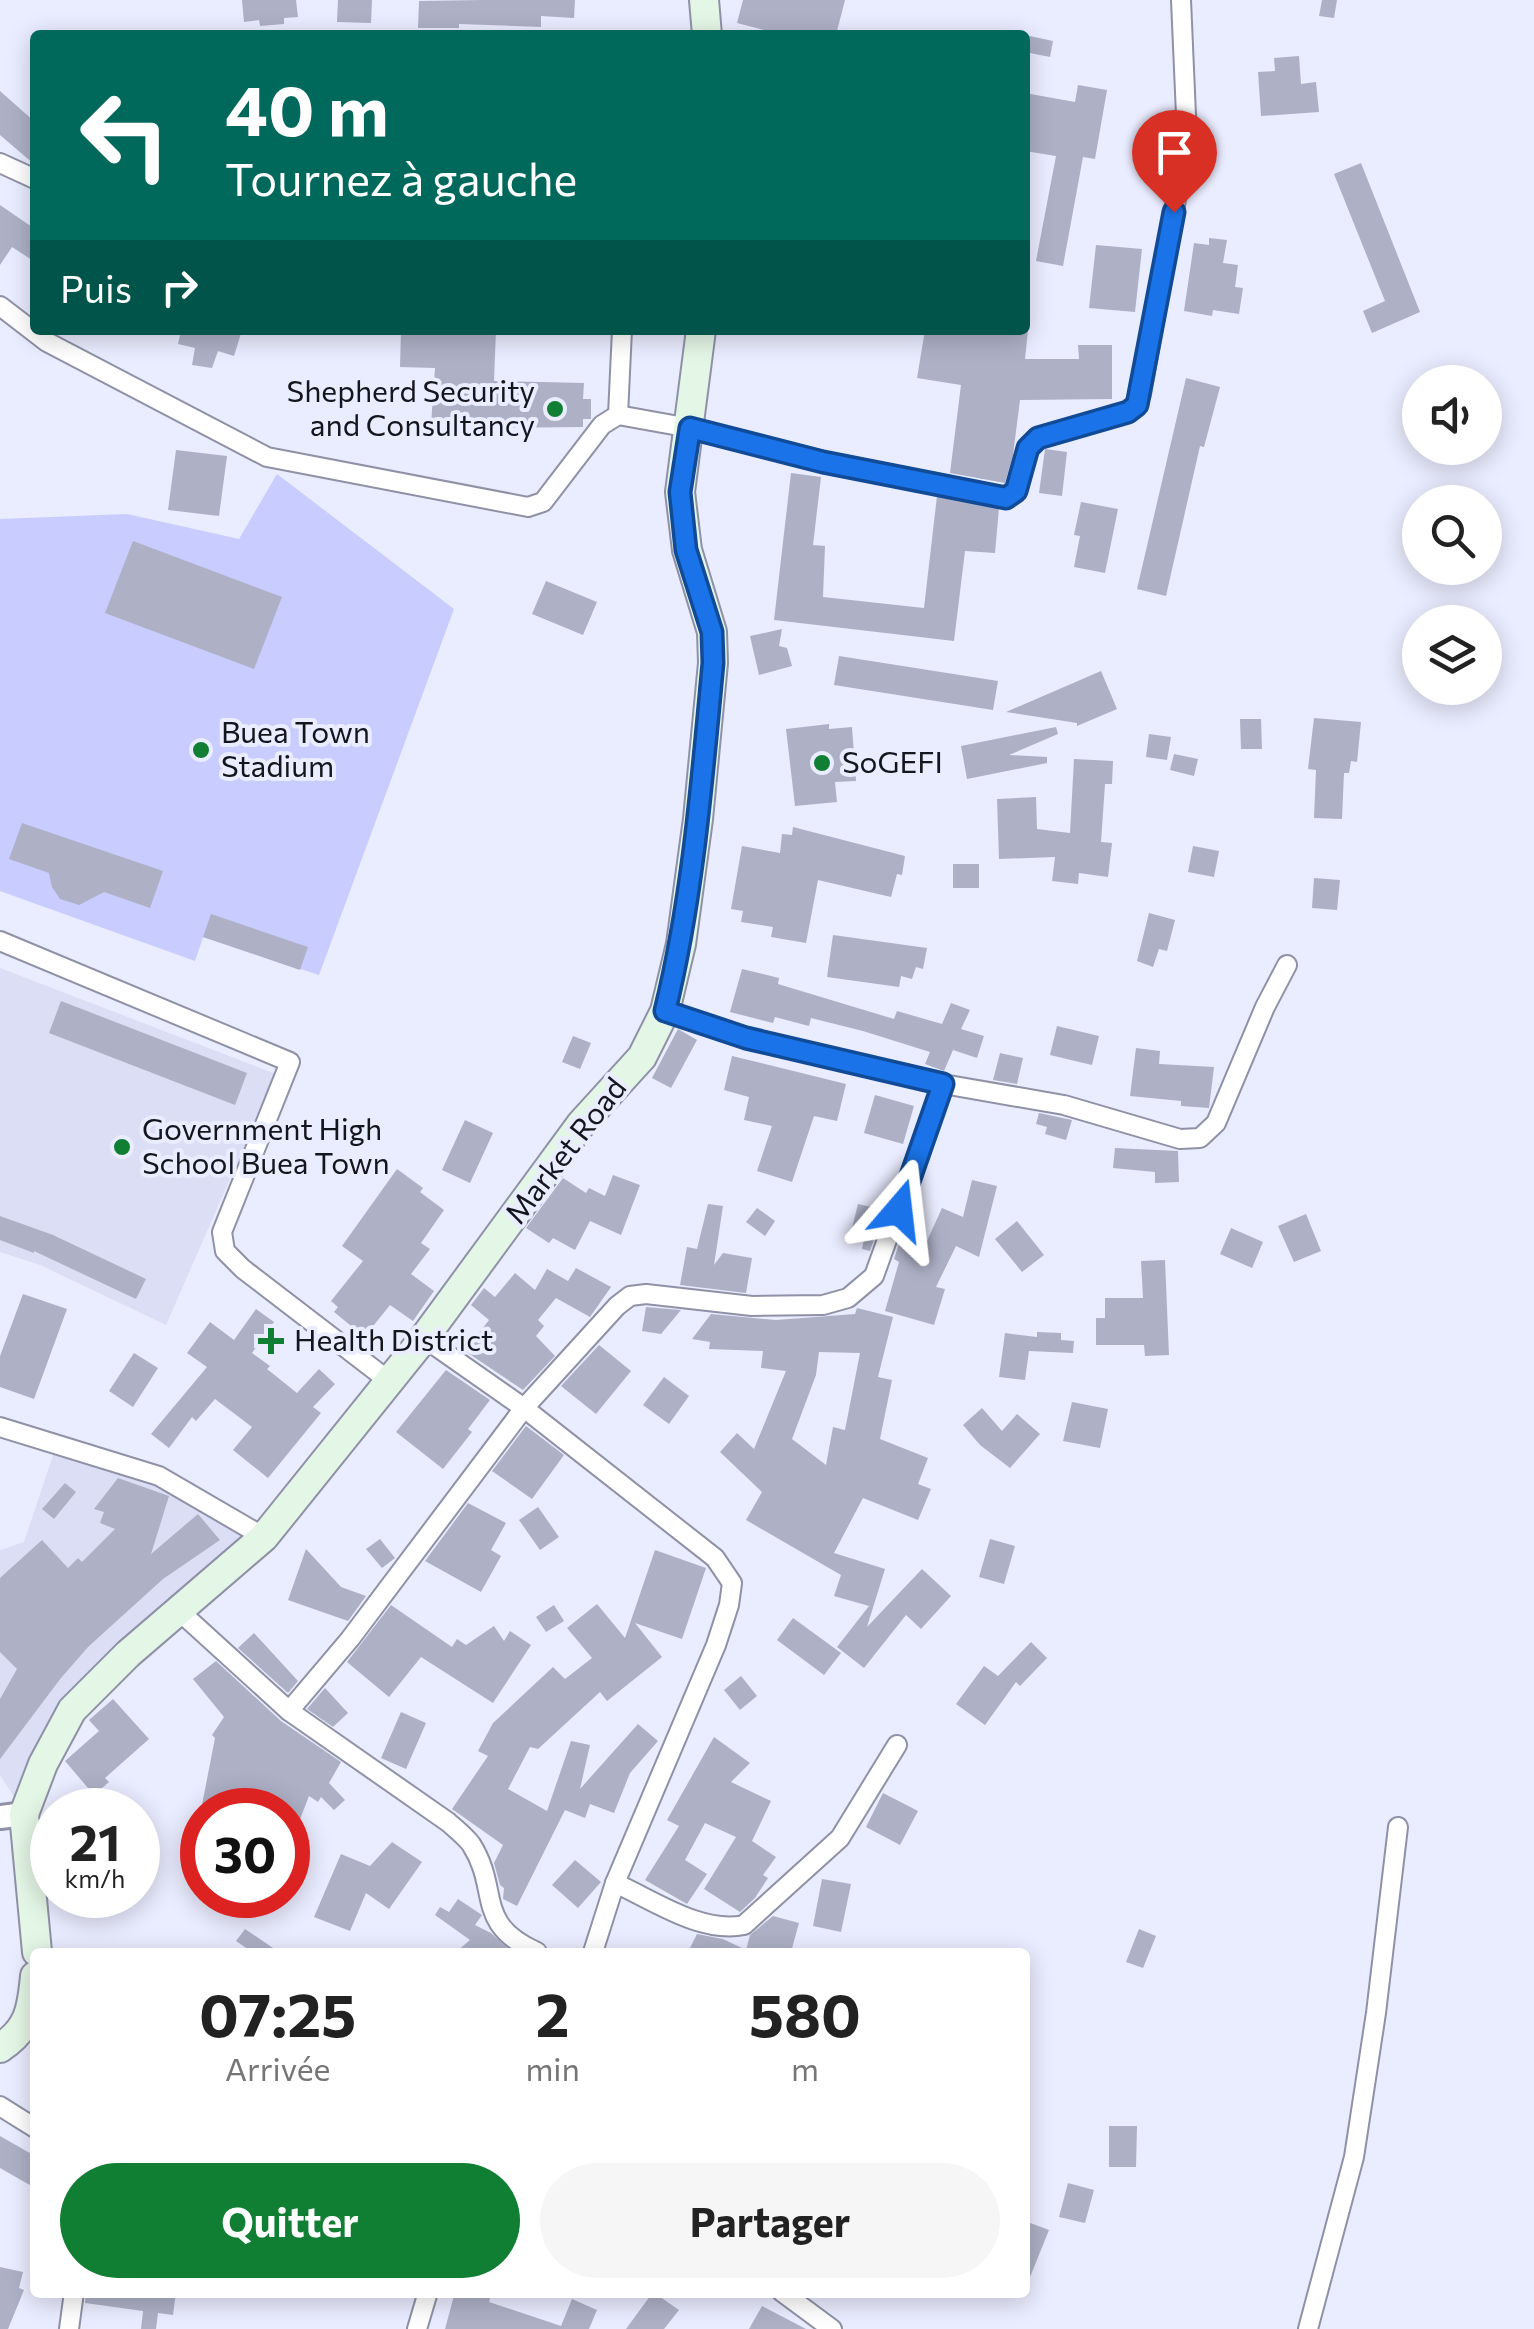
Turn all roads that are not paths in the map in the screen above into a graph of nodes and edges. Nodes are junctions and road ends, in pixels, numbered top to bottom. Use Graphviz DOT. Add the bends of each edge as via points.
graph roads {
  1 [pos="704,0"];
  2 [pos="1181,0"];
  3 [pos="707,30"];
  4 [pos="0,163"];
  5 [pos="30,177"];
  6 [pos="0,306"];
  7 [pos="30,329"];
  8 [pos="37,335"];
  9 [pos="622,335"];
  10 [pos="700,335"];
  11 [pos="618,415"];
  12 [pos="690,428"];
  13 [pos="0,942"];
  14 [pos="1286,965"];
  15 [pos="665,1011"];
  16 [pos="943,1084"];
  17 [pos="424,1338"];
  18 [pos="389,1382"];
  19 [pos="524,1408"];
  20 [pos="0,1427"];
  21 [pos="264,1537"];
  22 [pos="178,1610"];
  23 [pos="289,1711"];
  24 [pos="897,1745"];
  25 [pos="12,1815"];
  26 [pos="1398,1828"];
  27 [pos="615,1882"];
  28 [pos="36,1948"];
  29 [pos="527,1948"];
  30 [pos="594,1948"];
  31 [pos="30,2017"];
  32 [pos="0,2048"];
  33 [pos="0,2106"];
  34 [pos="30,2125"];
  35 [pos="73,2298"];
  36 [pos="426,2298"];
  37 [pos="790,2298"];
  38 [pos="69,2329"];
  39 [pos="416,2329"];
  40 [pos="832,2329"];
  41 [pos="1308,2329"];
  1 -- 3 [label="main road"];
  2 -- 12 [label="street" via="1188,138 1137,405 1038,438 1028,448 1016,491 1006,498"];
  4 -- 5 [label="street"];
  6 -- 7 [label="street"];
  8 -- 11 [label="street" via="267,456 528,506 543,502 602,425"];
  9 -- 11 [label="street"];
  10 -- 12 [label="main road, Market Road"];
  11 -- 12 [label="street"];
  12 -- 15 [label="main road, Market Road" via="680,492 686,550 712,632 713,663 691,873"];
  13 -- 18 [label="street" via="290,1062 222,1232 225,1251"];
  14 -- 16 [label="street" via="1216,1123 1200,1138 1180,1140 1064,1105"];
  15 -- 16 [label="street" via="746,1038"];
  15 -- 17 [label="main road, Market Road" via="642,1057 581,1124"];
  16 -- 19 [label="street" via="874,1276 848,1298 752,1306 630,1296"];
  17 -- 18 [label="main road, Market Road"];
  17 -- 19 [label="street"];
  18 -- 21 [label="main road, Market Road"];
  19 -- 23 [label="street"];
  19 -- 27 [label="street" via="716,1558 732,1583 716,1645"];
  20 -- 21 [label="street" via="159,1476"];
  21 -- 22 [label="main road, Market Road"];
  22 -- 23 [label="street"];
  22 -- 25 [label="main road, Market Road" via="72,1710"];
  23 -- 29 [label="street" via="470,1843 496,1923"];
  24 -- 27 [label="street" via="840,1838 744,1925 704,1924"];
  25 -- 28 [label="main road"];
  26 -- 41 [label="street" via="1354,2157"];
  27 -- 30 [label="street"];
  31 -- 32 [label="main road" via="18,2037"];
  33 -- 34 [label="street"];
  35 -- 38 [label="street"];
  36 -- 39 [label="street"];
  37 -- 40 [label="street"];
}
